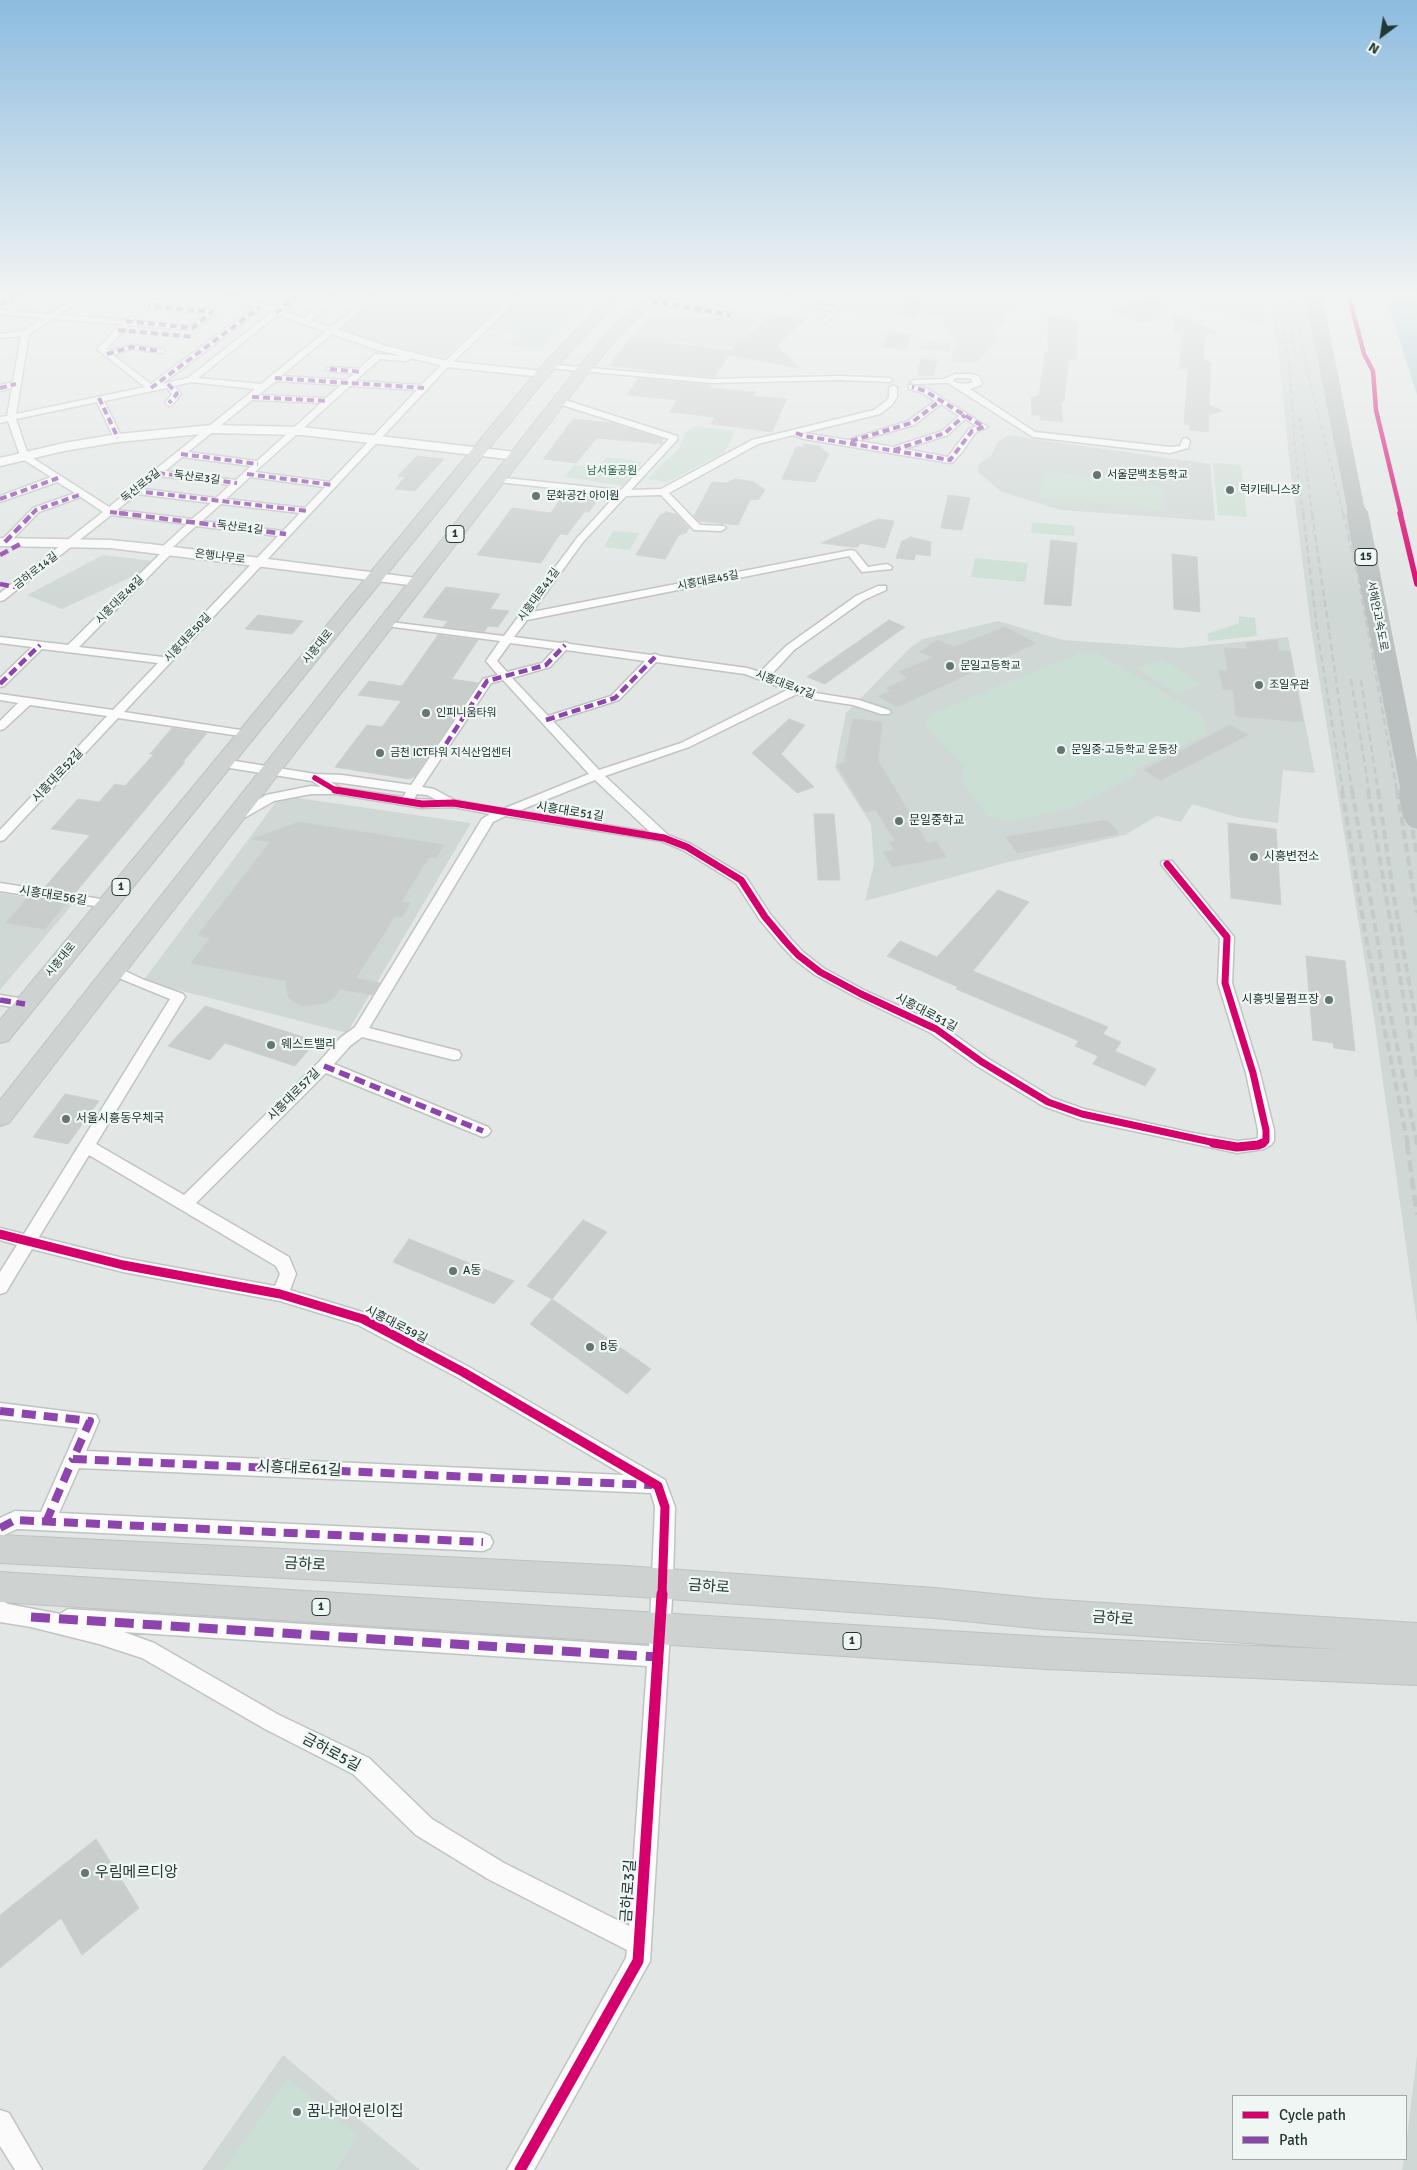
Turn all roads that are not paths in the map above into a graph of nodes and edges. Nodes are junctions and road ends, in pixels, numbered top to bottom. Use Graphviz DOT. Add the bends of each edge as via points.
graph roads {
  1 [pos="14,398"];
  2 [pos="98,398"];
  3 [pos="99,398"];
  4 [pos="173,398"];
  5 [pos="250,398"];
  6 [pos="276,398"];
  7 [pos="331,398"];
  8 [pos="415,398"];
  9 [pos="523,398"];
  10 [pos="561,398"];
  11 [pos="892,398"];
  12 [pos="937,398"];
  13 [pos="979,398"];
  14 [pos="1334,398"];
  15 [pos="1348,398"];
  16 [pos="940,400"];
  17 [pos="328,401"];
  18 [pos="559,401"];
  19 [pos="169,403"];
  20 [pos="965,415"];
  21 [pos="11,416"];
  22 [pos="0,420"];
  23 [pos="212,430"];
  24 [pos="294,431"];
  25 [pos="796,433"];
  26 [pos="118,438"];
  27 [pos="376,440"];
  28 [pos="1186,440"];
  29 [pos="847,442"];
  30 [pos="893,450"];
  31 [pos="478,452"];
  32 [pos="181,454"];
  33 [pos="24,456"];
  34 [pos="516,456"];
  35 [pos="0,462"];
  36 [pos="258,464"];
  37 [pos="158,473"];
  38 [pos="247,474"];
  39 [pos="58,478"];
  40 [pos="498,479"];
  41 [pos="237,483"];
  42 [pos="333,485"];
  43 [pos="135,491"];
  44 [pos="664,492"];
  45 [pos="622,493"];
  46 [pos="82,494"];
  47 [pos="0,499"];
  48 [pos="218,501"];
  49 [pos="308,511"];
  50 [pos="110,512"];
  51 [pos="194,522"];
  52 [pos="721,528"];
  53 [pos="286,534"];
  54 [pos="71,543"];
  55 [pos="2,546"];
  56 [pos="167,550"];
  57 [pos="259,562"];
  58 [pos="887,566"];
  59 [pos="375,577"];
  60 [pos="417,582"];
  61 [pos="0,584"];
  62 [pos="15,588"];
  63 [pos="882,588"];
  64 [pos="0,598"];
  65 [pos="524,617"];
  66 [pos="386,623"];
  67 [pos="1396,626"];
  68 [pos="508,638"];
  69 [pos="0,640"];
  70 [pos="40,645"];
  71 [pos="565,645"];
  72 [pos="71,649"];
  73 [pos="655,657"];
  74 [pos="166,662"];
  75 [pos="505,676"];
  76 [pos="763,676"];
  77 [pos="0,684"];
  78 [pos="796,690"];
  79 [pos="0,697"];
  80 [pos="27,701"];
  81 [pos="885,712"];
  82 [pos="116,714"];
  83 [pos="546,720"];
  84 [pos="0,727"];
  85 [pos="247,734"];
  86 [pos="222,763"];
  87 [pos="270,771"];
  88 [pos="597,775"];
  89 [pos="315,778"];
  90 [pos="414,790"];
  91 [pos="337,791"];
  92 [pos="406,802"];
  93 [pos="453,803"];
  94 [pos="503,812"];
  95 [pos="1417,816"];
  96 [pos="229,823"];
  97 [pos="0,837"];
  98 [pos="664,838"];
  99 [pos="1167,864"];
  100 [pos="0,887"];
  101 [pos="107,904"];
  102 [pos="114,971"];
  103 [pos="0,1000"];
  104 [pos="25,1004"];
  105 [pos="360,1031"];
  106 [pos="0,1035"];
  107 [pos="454,1054"];
  108 [pos="324,1066"];
  109 [pos="0,1117"];
  110 [pos="483,1131"];
  111 [pos="87,1146"];
  112 [pos="185,1204"];
  113 [pos="0,1234"];
  114 [pos="27,1241"];
  115 [pos="0,1286"];
  116 [pos="280,1294"];
  117 [pos="0,1411"];
  118 [pos="73,1459"];
  119 [pos="658,1486"];
  120 [pos="46,1522"];
  121 [pos="0,1528"];
  122 [pos="483,1542"];
  123 [pos="0,1549"];
  124 [pos="663,1583"];
  125 [pos="0,1587"];
  126 [pos="0,1609"];
  127 [pos="32,1616"];
  128 [pos="1417,1639"];
  129 [pos="658,1643"];
  130 [pos="1417,1669"];
  131 [pos="639,1944"];
  132 [pos="0,2122"];
  133 [pos="29,2170"];
  134 [pos="520,2170"];
  1 -- 21 [label="street"];
  2 -- 21 [label="street"];
  3 -- 26 [label="street"];
  4 -- 19 [label="street"];
  5 -- 23 [label="street, 독산로5길"];
  6 -- 17 [label="street"];
  7 -- 17 [label="street, 독산로3길"];
  8 -- 27 [label="street, 독산로1길"];
  9 -- 31 [label="main road, 시흥대로 / 1"];
  10 -- 18 [label="main road, 1"];
  11 -- 25 [label="street" via="877,412"];
  12 -- 16 [label="street"];
  13 -- 28 [label="street" via="1033,434 1170,450 1184,448"];
  14 -- 95 [label="highway, 서해안고속도로 / 15, bridge"];
  15 -- 67 [label="highway, 서해안고속도로 / 15"];
  16 -- 20 [label="street"];
  16 -- 29 [label="street" via="911,423"];
  17 -- 24 [label="street, 독산로3길"];
  18 -- 34 [label="main road, 1"];
  18 -- 45 [label="street, 시흥대로41길" via="674,438"];
  20 -- 30 [label="street" via="945,433"];
  20 -- 30 [label="street" via="984,427 972,431 950,460"];
  21 -- 22 [label="street"];
  21 -- 33 [label="street"];
  23 -- 24 [label="street"];
  23 -- 26 [label="street"];
  23 -- 32 [label="street, 독산로5길"];
  24 -- 27 [label="street"];
  24 -- 36 [label="street, 독산로3길"];
  25 -- 29 [label="street"];
  25 -- 44 [label="street" via="746,446"];
  26 -- 33 [label="street"];
  27 -- 31 [label="street"];
  27 -- 42 [label="street, 독산로1길"];
  29 -- 30 [label="street"];
  31 -- 34 [label="street"];
  31 -- 59 [label="main road, 시흥대로 / 1"];
  32 -- 36 [label="street, 독산로3길"];
  32 -- 37 [label="street, 독산로5길"];
  33 -- 35 [label="street"];
  33 -- 39 [label="street"];
  34 -- 40 [label="main road, 1"];
  36 -- 38 [label="street, 독산로3길"];
  37 -- 41 [label="street, 독산로3길"];
  37 -- 43 [label="street, 독산로5길"];
  38 -- 41 [label="street, 독산로3길"];
  38 -- 42 [label="street"];
  39 -- 46 [label="street"];
  39 -- 47 [label="street"];
  40 -- 45 [label="street"];
  40 -- 60 [label="main road, 1"];
  41 -- 48 [label="street, 독산로3길"];
  42 -- 49 [label="street, 독산로1길"];
  43 -- 48 [label="street, 독산로3길"];
  43 -- 50 [label="street, 독산로5길"];
  44 -- 45 [label="street"];
  44 -- 52 [label="street" via="697,528"];
  45 -- 65 [label="street, 시흥대로41길" via="580,540"];
  46 -- 50 [label="street"];
  46 -- 55 [label="street" via="36,510"];
  48 -- 49 [label="street, 독산로1길"];
  48 -- 51 [label="street, 독산로3길"];
  49 -- 53 [label="street, 독산로1길"];
  50 -- 51 [label="street"];
  50 -- 54 [label="street, 독산로5길"];
  51 -- 53 [label="street, 독산로1길"];
  51 -- 56 [label="street, 독산로3길"];
  53 -- 57 [label="street, 독산로1길"];
  54 -- 55 [label="street, 은행나무로"];
  54 -- 56 [label="street, 은행나무로"];
  54 -- 62 [label="street, 금하로14길"];
  56 -- 57 [label="street, 은행나무로"];
  56 -- 72 [label="street, 시흥대로48길"];
  57 -- 59 [label="street, 은행나무로"];
  57 -- 74 [label="street, 시흥대로50길"];
  58 -- 65 [label="street, 시흥대로45길" via="866,570 851,553"];
  59 -- 60 [label="street, 은행나무로"];
  59 -- 85 [label="main road, 시흥대로 / 1"];
  60 -- 66 [label="main road, 1"];
  61 -- 62 [label="street"];
  62 -- 64 [label="street, 금하로14길"];
  63 -- 76 [label="street" via="860,598 790,648"];
  65 -- 68 [label="street, 시흥대로41길"];
  66 -- 68 [label="street, 시흥대로47길"];
  66 -- 87 [label="main road, 1"];
  68 -- 71 [label="street, 시흥대로47길"];
  68 -- 75 [label="street, 시흥대로41길" via="491,661"];
  69 -- 70 [label="street"];
  70 -- 72 [label="street"];
  70 -- 77 [label="street"];
  71 -- 73 [label="street, 시흥대로47길"];
  71 -- 75 [label="street" via="546,665"];
  72 -- 74 [label="street"];
  73 -- 76 [label="street, 시흥대로47길"];
  73 -- 83 [label="street" via="615,698"];
  74 -- 82 [label="street, 시흥대로50길"];
  75 -- 83 [label="street, 시흥대로41길"];
  75 -- 90 [label="street" via="487,681"];
  76 -- 78 [label="street, 시흥대로47길"];
  78 -- 81 [label="street, 시흥대로47길" via="855,702"];
  78 -- 88 [label="street, 시흥대로51길" via="685,745"];
  79 -- 80 [label="street"];
  80 -- 82 [label="street"];
  80 -- 84 [label="street"];
  82 -- 85 [label="street"];
  82 -- 97 [label="street, 시흥대로52길"];
  83 -- 88 [label="street, 시흥대로41길"];
  85 -- 86 [label="main road, 시흥대로 / 1"];
  86 -- 87 [label="street, 시흥대로51길"];
  86 -- 101 [label="main road, 시흥대로 / 1"];
  87 -- 89 [label="street, 시흥대로51길"];
  87 -- 96 [label="main road, 1"];
  88 -- 94 [label="street, 시흥대로51길"];
  88 -- 98 [label="street, 시흥대로41길"];
  89 -- 90 [label="street, 시흥대로51길"];
  89 -- 91 [label="street, 시흥대로51길"];
  90 -- 92 [label="street"];
  90 -- 93 [label="street, 시흥대로51길" via="430,792"];
  91 -- 92 [label="street, 시흥대로51길"];
  91 -- 96 [label="street" via="311,790 270,798"];
  92 -- 93 [label="street, 시흥대로51길"];
  93 -- 94 [label="street, 시흥대로51길"];
  94 -- 98 [label="street, 시흥대로51길"];
  94 -- 105 [label="street, 시흥대로51길" via="488,819"];
  96 -- 102 [label="main road, 1"];
  98 -- 99 [label="street, 시흥대로51길" via="687,847 741,880 786,942 820,972 936,1029 982,1062 1048,1102 1082,1114 1188,1138 1237,1147 1258,1145 1266,1142 1266,1130 1225,983 1227,937"];
  100 -- 101 [label="street, 시흥대로56길"];
  101 -- 104 [label="main road, 시흥대로 / 1"];
  102 -- 109 [label="main road, 1"];
  102 -- 111 [label="street" via="178,997"];
  103 -- 104 [label="street"];
  104 -- 106 [label="main road, 시흥대로 / 1"];
  105 -- 107 [label="street"];
  105 -- 108 [label="street, 시흥대로51길" via="345,1042"];
  108 -- 110 [label="street, 시흥대로57길"];
  108 -- 112 [label="street, 시흥대로57길"];
  111 -- 112 [label="street"];
  111 -- 114 [label="street"];
  112 -- 116 [label="street" via="283,1262 288,1274"];
  113 -- 114 [label="street, 시흥대로59길"];
  114 -- 115 [label="street"];
  114 -- 116 [label="street, 시흥대로59길" via="123,1265"];
  116 -- 119 [label="street, 시흥대로59길" via="363,1319 472,1377"];
  117 -- 118 [label="street" via="90,1421"];
  118 -- 119 [label="street, 시흥대로61길"];
  118 -- 120 [label="street"];
  119 -- 124 [label="street" via="665,1507"];
  120 -- 121 [label="street" via="15,1520"];
  120 -- 122 [label="street"];
  123 -- 124 [label="main road, 금하로"];
  124 -- 128 [label="main road, 금하로" via="1042,1614"];
  124 -- 129 [label="street, 금하로3길"];
  125 -- 129 [label="main road, 1"];
  126 -- 127 [label="street, 금하로5길" via="2,1613"];
  127 -- 129 [label="street"];
  127 -- 131 [label="street, 금하로5길" via="147,1650 272,1722 361,1766 424,1827 496,1871"];
  129 -- 130 [label="main road, 1" via="1046,1653"];
  129 -- 131 [label="street, 금하로3길"];
  131 -- 134 [label="street, 금하로3길" via="638,1961"];
  132 -- 133 [label="street"];
}
